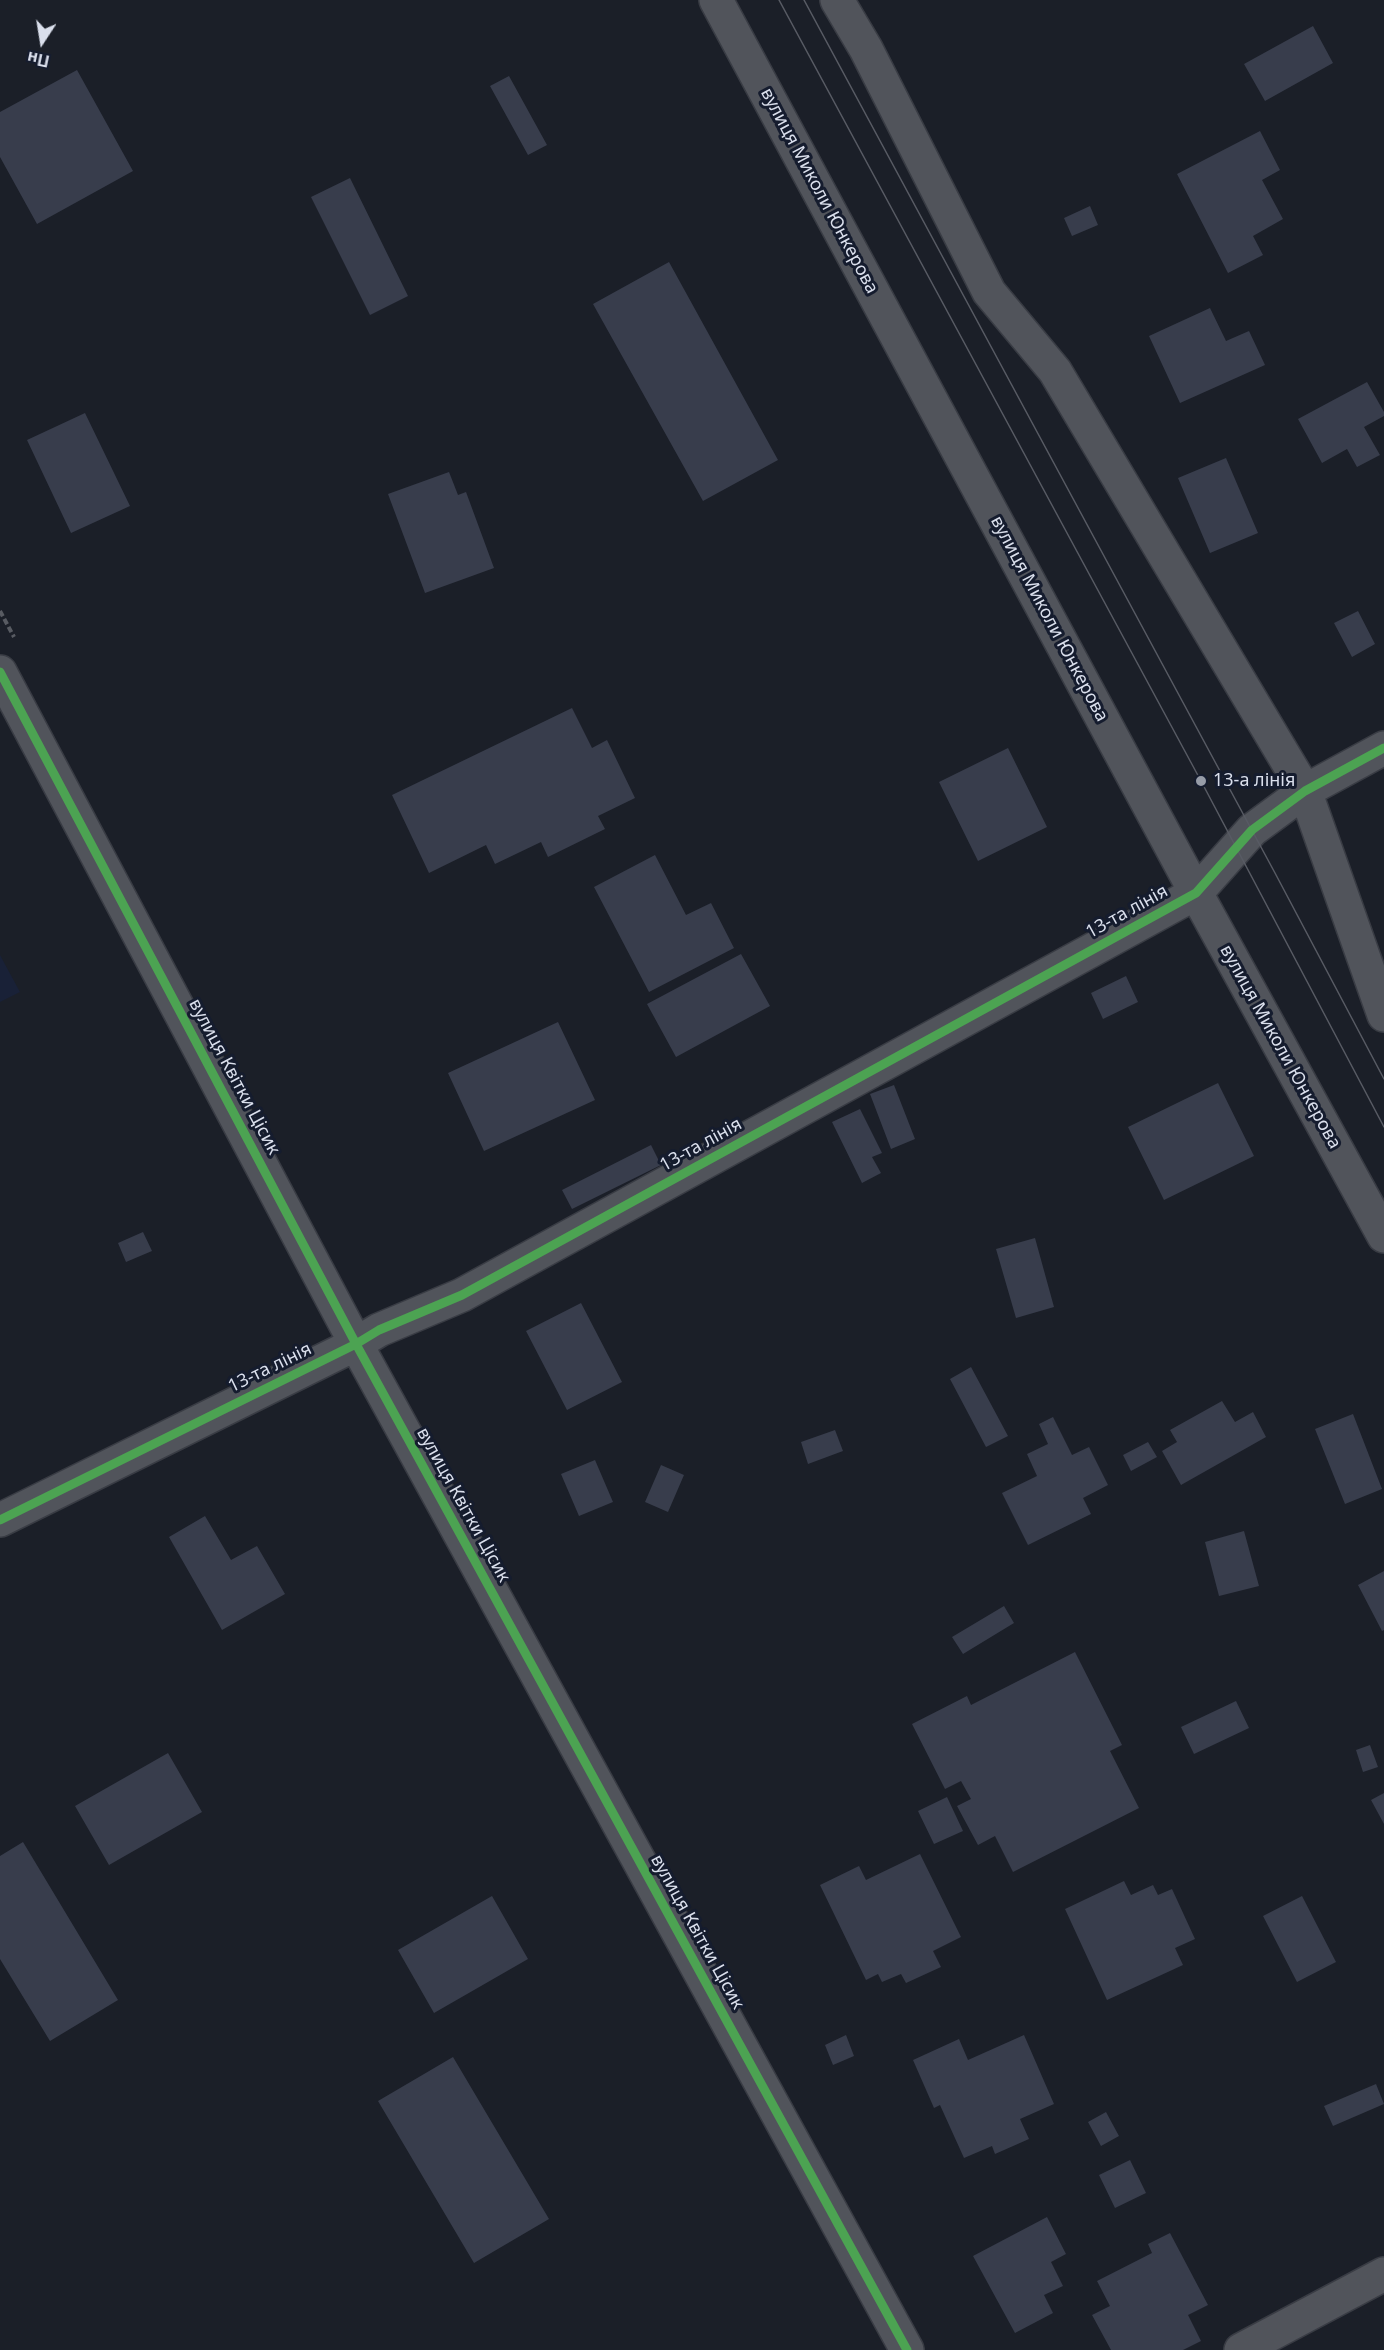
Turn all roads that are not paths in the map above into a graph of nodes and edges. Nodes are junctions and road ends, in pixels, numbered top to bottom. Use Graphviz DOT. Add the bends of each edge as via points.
graph roads {
  1 [pos="716,0"];
  2 [pos="837,0"];
  3 [pos="0,672"];
  4 [pos="1384,748"];
  5 [pos="1305,791"];
  6 [pos="1196,893"];
  7 [pos="1384,1014"];
  8 [pos="1384,1236"];
  9 [pos="356,1344"];
  10 [pos="0,1520"];
  11 [pos="1384,2274"];
  12 [pos="907,2350"];
  13 [pos="1241,2350"];
  1 -- 6 [label="street, вулиця Миколи Юнкерова"];
  2 -- 5 [label="street" via="866,49 989,291 1055,371"];
  3 -- 9 [label="street, вулиця Квітки Цісик"];
  4 -- 5 [label="street, 13-та лінія"];
  5 -- 6 [label="street, 13-та лінія" via="1252,830"];
  5 -- 7 [label="street"];
  6 -- 8 [label="street, вулиця Миколи Юнкерова"];
  6 -- 9 [label="street, 13-та лінія" via="462,1295 379,1330"];
  9 -- 10 [label="street, 13-та лінія"];
  9 -- 12 [label="street, вулиця Квітки Цісик"];
  11 -- 13 [label="street"];
}
